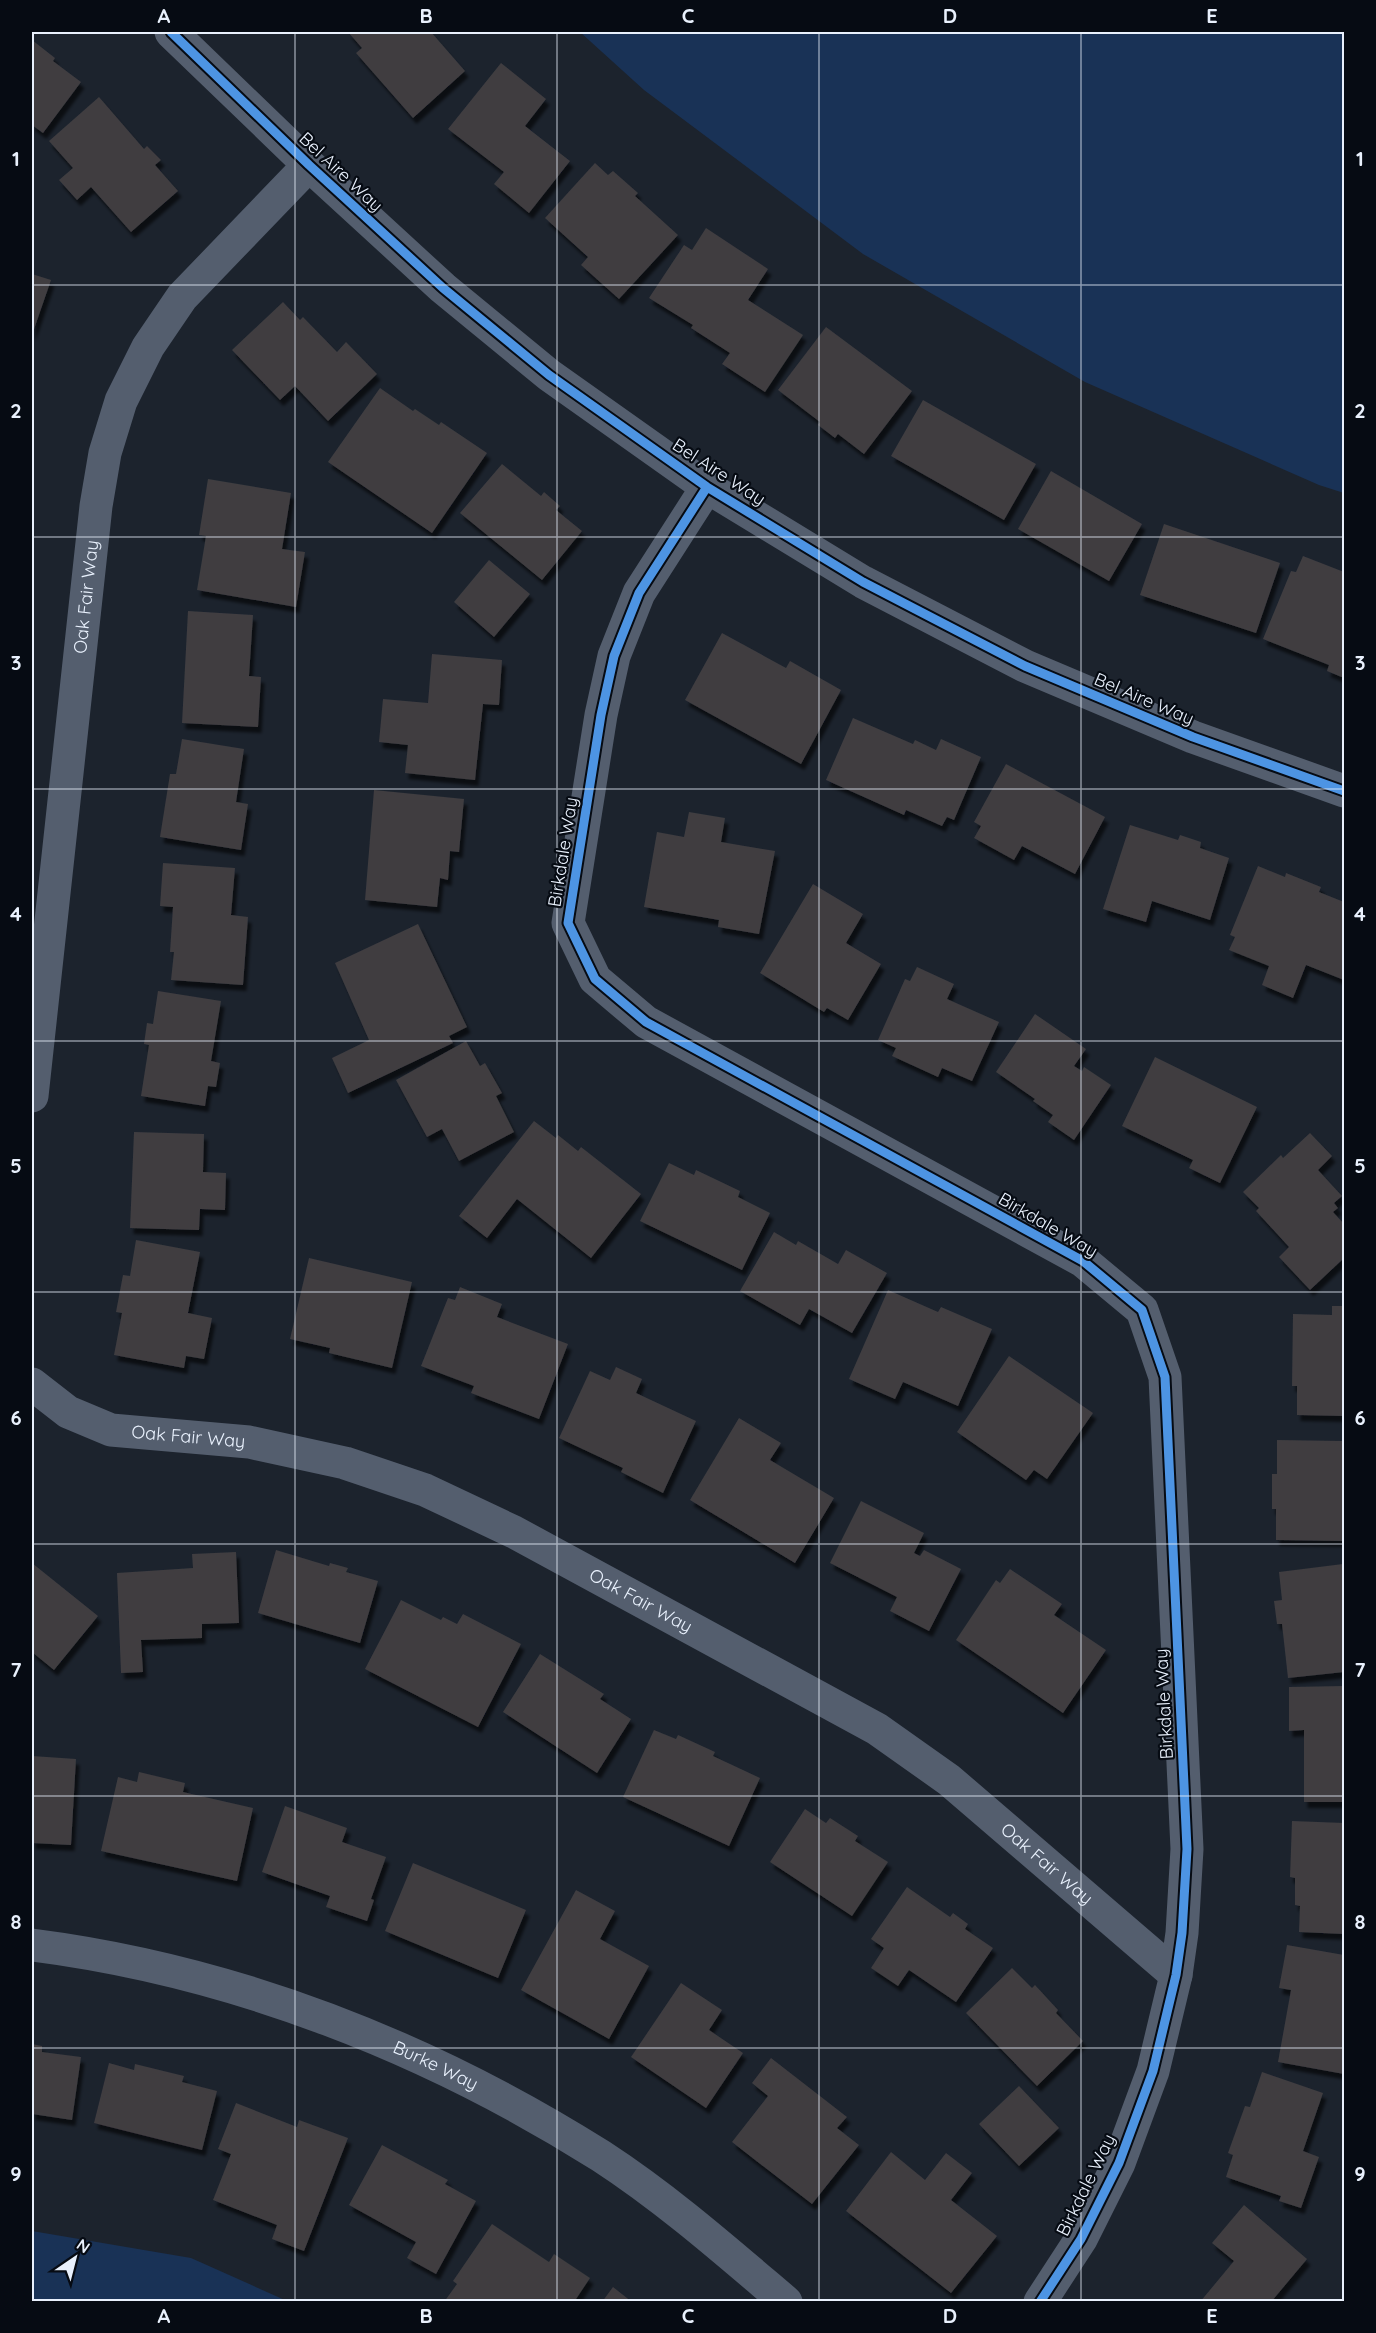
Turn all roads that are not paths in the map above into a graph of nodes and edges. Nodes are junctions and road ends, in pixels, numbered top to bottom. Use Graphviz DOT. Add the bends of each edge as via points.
graph roads {
  1 [pos="171,32"];
  2 [pos="309,165"];
  3 [pos="707,487"];
  4 [pos="1344,791"];
  5 [pos="32,1096"];
  6 [pos="32,1384"];
  7 [pos="32,1945"];
  8 [pos="1176,1975"];
  9 [pos="786,2301"];
  10 [pos="1040,2301"];
  1 -- 2 [label="street, Bel Aire Way"];
  2 -- 3 [label="street, Bel Aire Way" via="443,288 532,360"];
  2 -- 5 [label="street, Oak Fair Way" via="182,297 148,346 121,401 105,453"];
  3 -- 4 [label="street, Bel Aire Way" via="863,582 1025,666 1192,737"];
  3 -- 8 [label="street, Birkdale Way" via="639,593 614,656 568,923 595,979 646,1022 1083,1261 1142,1310 1165,1377 1187,1849"];
  6 -- 8 [label="street, Oak Fair Way" via="68,1412 111,1430 249,1442 345,1462 425,1490 514,1532 877,1729 949,1780"];
  7 -- 9 [label="street, Burke Way" via="170,1970 284,2002 394,2044 500,2097 602,2157 698,2226"];
  8 -- 10 [label="street, Birkdale Way" via="1153,2071 1119,2163 1081,2239"];
}
